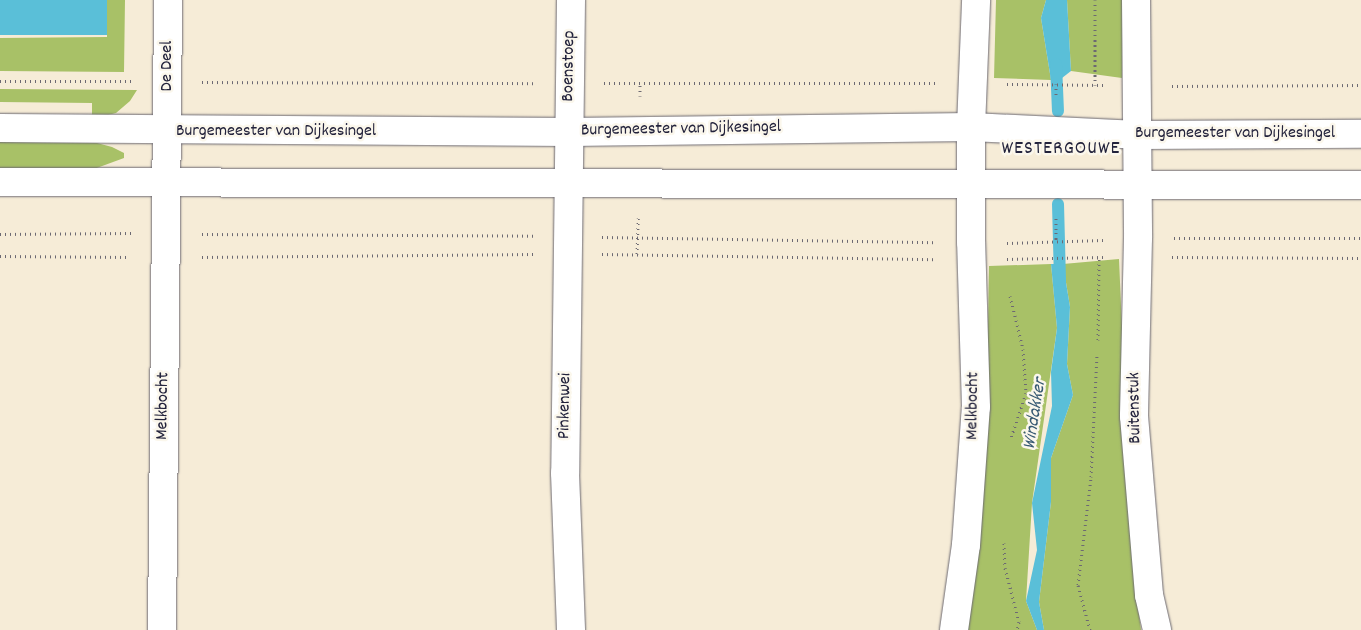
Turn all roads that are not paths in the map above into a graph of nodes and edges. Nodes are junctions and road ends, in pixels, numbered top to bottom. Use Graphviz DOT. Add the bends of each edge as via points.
graph roads {
  1 [pos="168,0"];
  2 [pos="571,0"];
  3 [pos="976,0"];
  4 [pos="1136,0"];
  5 [pos="971,127"];
  6 [pos="0,128"];
  7 [pos="168,132"];
  8 [pos="570,132"];
  9 [pos="1138,134"];
  10 [pos="1361,134"];
  11 [pos="166,181"];
  12 [pos="0,182"];
  13 [pos="570,182"];
  14 [pos="972,182"];
  15 [pos="1138,185"];
  16 [pos="1361,185"];
  17 [pos="162,630"];
  18 [pos="571,630"];
  19 [pos="954,630"];
  20 [pos="1157,630"];
  1 -- 7 [label="street, De Deel"];
  2 -- 8 [label="street, Boenstoep"];
  3 -- 5 [label="street, Melkbocht"];
  4 -- 9 [label="street, Buitenstuk"];
  5 -- 8 [label="street, Burgemeester van Dijkesingel"];
  5 -- 9 [label="street, Burgemeester van Dijkesingel"];
  5 -- 14 [label="street, Melkbocht"];
  6 -- 7 [label="street, Burgemeester van Dijkesingel"];
  7 -- 8 [label="street, Burgemeester van Dijkesingel"];
  7 -- 11 [label="street, De Deel"];
  8 -- 13 [label="street, Boenstoep"];
  9 -- 10 [label="street, Burgemeester van Dijkesingel"];
  9 -- 15 [label="street, Buitenstuk"];
  11 -- 12 [label="street"];
  11 -- 13 [label="street"];
  11 -- 17 [label="street, Melkbocht"];
  13 -- 14 [label="street"];
  13 -- 18 [label="street, Pinkenwei" via="565,473"];
  14 -- 15 [label="street"];
  14 -- 19 [label="street, Melkbocht" via="976,407 966,545"];
  15 -- 16 [label="street"];
  15 -- 20 [label="street, Buitenstuk" via="1134,416 1149,595"];
}
